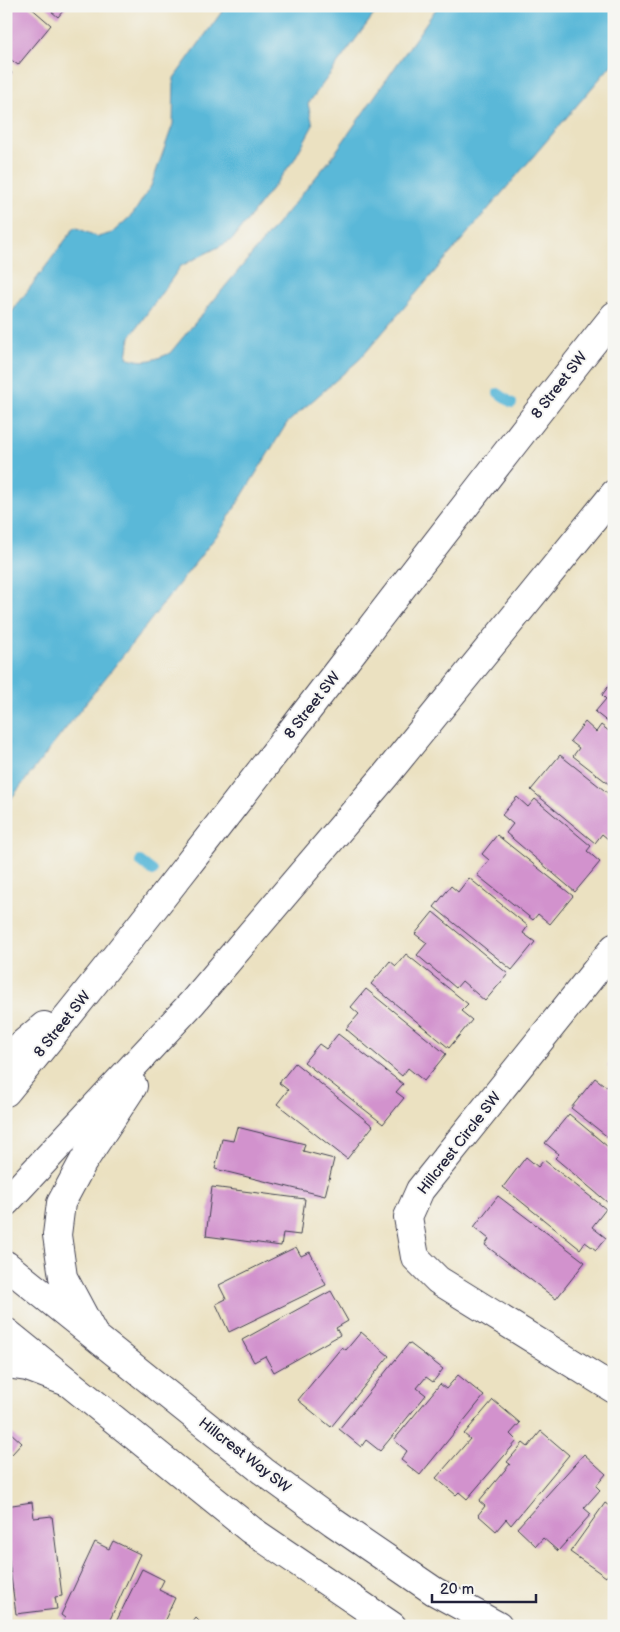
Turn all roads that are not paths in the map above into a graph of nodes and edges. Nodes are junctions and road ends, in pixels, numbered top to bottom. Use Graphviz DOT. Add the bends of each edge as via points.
graph roads {
  1 [pos="614,316"];
  2 [pos="614,477"];
  3 [pos="614,494"];
  4 [pos="588,526"];
  5 [pos="614,948"];
  6 [pos="98,980"];
  7 [pos="192,1003"];
  8 [pos="6,1058"];
  9 [pos="6,1092"];
  10 [pos="6,1202"];
  11 [pos="6,1265"];
  12 [pos="6,1332"];
  13 [pos="93,1333"];
  14 [pos="6,1364"];
  15 [pos="67,1382"];
  16 [pos="614,1389"];
  17 [pos="392,1626"];
  18 [pos="498,1626"];
  1 -- 6 [label="main road, 8 Street SW"];
  2 -- 4 [label="main road"];
  3 -- 4 [label="main road"];
  4 -- 7 [label="main road" via="384,776"];
  5 -- 16 [label="main road, Hillcrest Circle SW" via="420,1190 408,1217 415,1257 438,1280"];
  6 -- 8 [label="main road"];
  6 -- 9 [label="main road, 8 Street SW"];
  7 -- 10 [label="main road"];
  7 -- 13 [label="main road" via="120,1104 61,1203 57,1235 63,1277"];
  11 -- 13 [label="main road, Hillcrest Way SW"];
  12 -- 15 [label="main road"];
  13 -- 18 [label="main road, Hillcrest Way SW" via="263,1471 333,1522 434,1590"];
  14 -- 15 [label="main road" via="27,1367"];
  15 -- 17 [label="main road" via="251,1530"];
}
